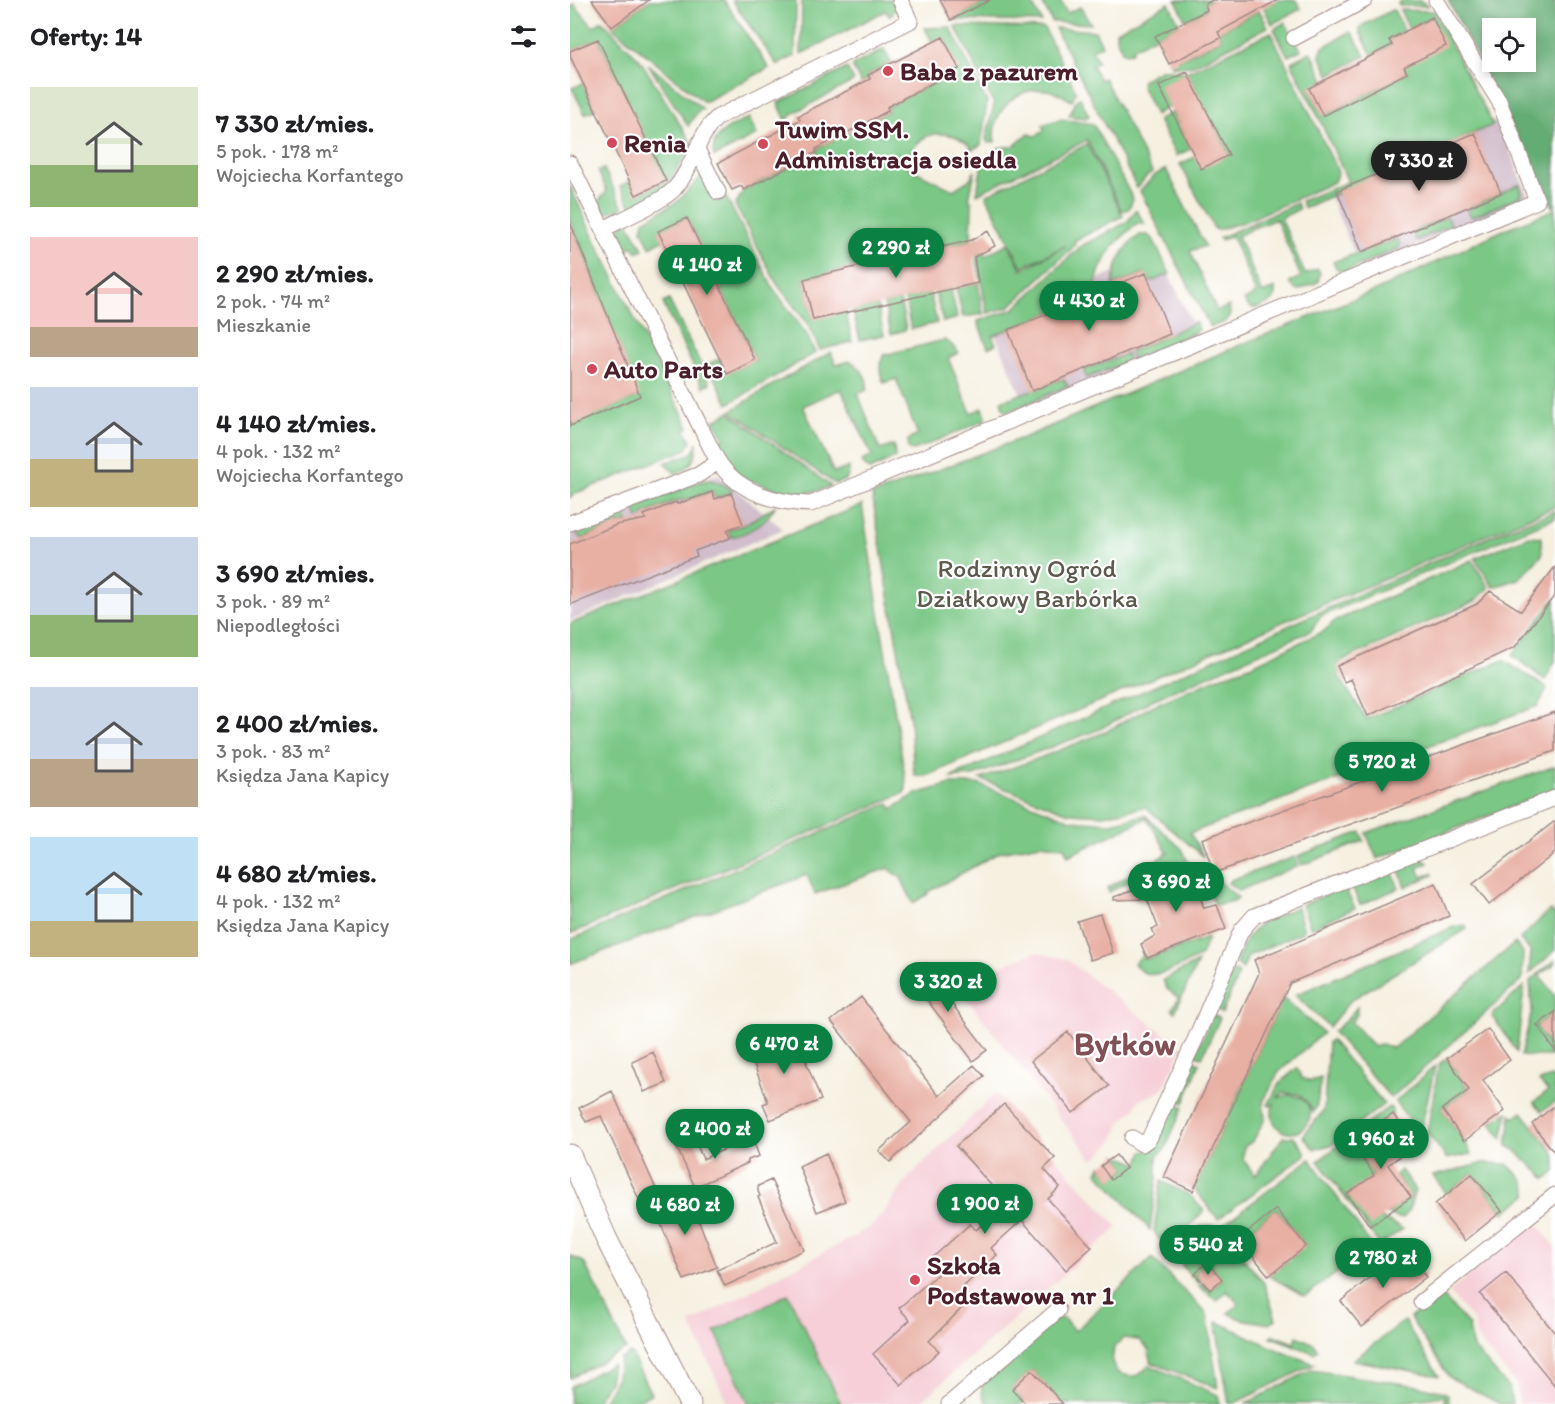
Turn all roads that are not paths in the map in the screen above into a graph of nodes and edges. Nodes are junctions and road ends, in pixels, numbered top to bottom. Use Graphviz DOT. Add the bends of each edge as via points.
graph roads {
  1 [pos="900,0"];
  2 [pos="1365,0"];
  3 [pos="1436,0"];
  4 [pos="1294,38"];
  5 [pos="698,149"];
  6 [pos="570,163"];
  7 [pos="718,192"];
  8 [pos="603,229"];
  9 [pos="718,462"];
  10 [pos="570,523"];
  11 [pos="1555,798"];
  12 [pos="1132,1138"];
  13 [pos="570,1155"];
  14 [pos="1555,1196"];
  15 [pos="1421,1302"];
  16 [pos="1058,1310"];
  17 [pos="959,1401"];
  18 [pos="690,1404"];
  1 -- 5 [label="street" via="910,21 718,117 710,124"];
  2 -- 4 [label="street"];
  3 -- 9 [label="street" via="1499,101 1537,201 811,504 770,499 733,478"];
  5 -- 7 [label="street"];
  5 -- 8 [label="street" via="675,188"];
  6 -- 8 [label="street"];
  8 -- 9 [label="street"];
  9 -- 10 [label="street" via="698,475"];
  11 -- 12 [label="street" via="1254,916 1241,931 1149,1139 1142,1144"];
  13 -- 18 [label="street" via="606,1238"];
  14 -- 15 [label="street"];
  16 -- 17 [label="street"];
}
